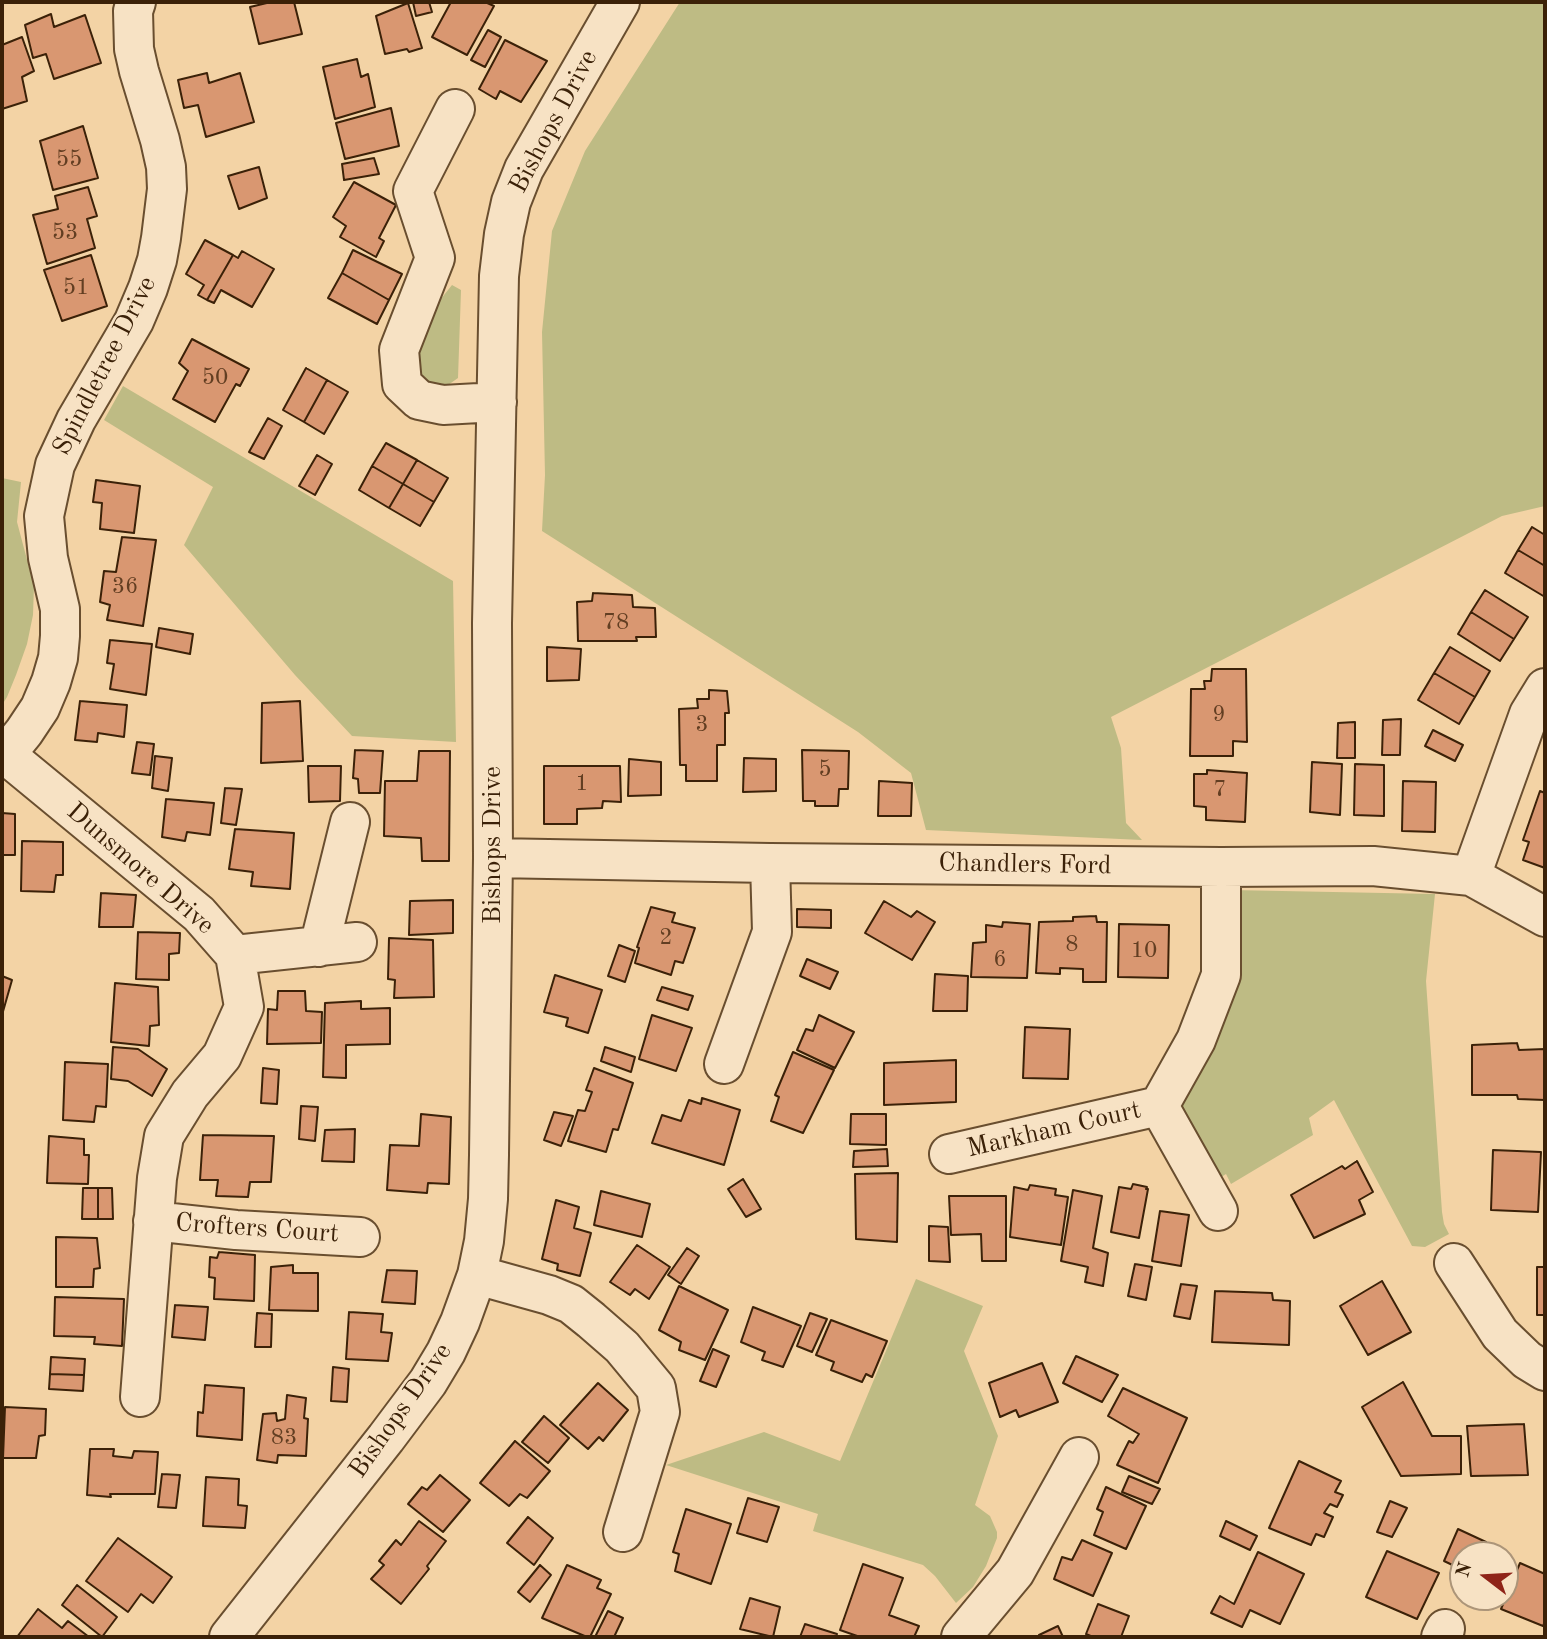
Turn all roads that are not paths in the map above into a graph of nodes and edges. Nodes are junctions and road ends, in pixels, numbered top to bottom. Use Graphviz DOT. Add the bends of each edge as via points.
graph roads {
  1 [pos="136,2"];
  2 [pos="620,2"];
  3 [pos="456,109"];
  4 [pos="497,402"];
  5 [pos="1545,688"];
  6 [pos="4,757"];
  7 [pos="350,822"];
  8 [pos="493,858"];
  9 [pos="770,863"];
  10 [pos="1221,867"];
  11 [pos="1471,876"];
  12 [pos="1545,916"];
  13 [pos="357,942"];
  14 [pos="319,947"];
  15 [pos="235,956"];
  16 [pos="724,1063"];
  17 [pos="1158,1106"];
  18 [pos="950,1154"];
  19 [pos="1218,1212"];
  20 [pos="153,1222"];
  21 [pos="360,1237"];
  22 [pos="1454,1264"];
  23 [pos="477,1275"];
  24 [pos="1545,1371"];
  25 [pos="140,1397"];
  26 [pos="1079,1457"];
  27 [pos="623,1532"];
  28 [pos="229,1637"];
  29 [pos="961,1637"];
  1 -- 6 [label="street, Spindletree Drive" via="134,49 166,167 162,237 134,321 55,465 44,516 60,608 58,657 40,708"];
  2 -- 4 [label="street, Bishops Drive" via="524,169 511,202 499,276"];
  3 -- 4 [label="street" via="413,191 435,258 399,350 402,384 419,400 443,405"];
  4 -- 8 [label="street, Bishops Drive"];
  5 -- 11 [label="street" via="1529,714"];
  6 -- 15 [label="street, Dunsmore Drive" via="199,914"];
  7 -- 14 [label="street"];
  8 -- 9 [label="street, Chandlers Ford"];
  8 -- 23 [label="street, Bishops Drive" via="488,1199"];
  9 -- 10 [label="street, Chandlers Ford"];
  9 -- 16 [label="street" via="772,932"];
  10 -- 11 [label="street, Chandlers Ford" via="1373,866"];
  10 -- 17 [label="street, Markham Court" via="1221,975 1196,1040"];
  11 -- 12 [label="street, Chandlers Ford"];
  13 -- 14 [label="street"];
  14 -- 15 [label="street"];
  15 -- 20 [label="street, Dunsmore Drive" via="244,1007 222,1056 190,1094 164,1136"];
  17 -- 18 [label="street, Markham Court"];
  17 -- 19 [label="street, Markham Court"];
  20 -- 21 [label="street, Crofters Court"];
  20 -- 25 [label="street, Dunsmore Drive"];
  22 -- 24 [label="street" via="1500,1334"];
  23 -- 27 [label="street" via="570,1304 622,1347 656,1388 660,1412"];
  23 -- 28 [label="street, Bishops Drive" via="460,1322 428,1382"];
  26 -- 29 [label="street" via="1016,1572"];
}
